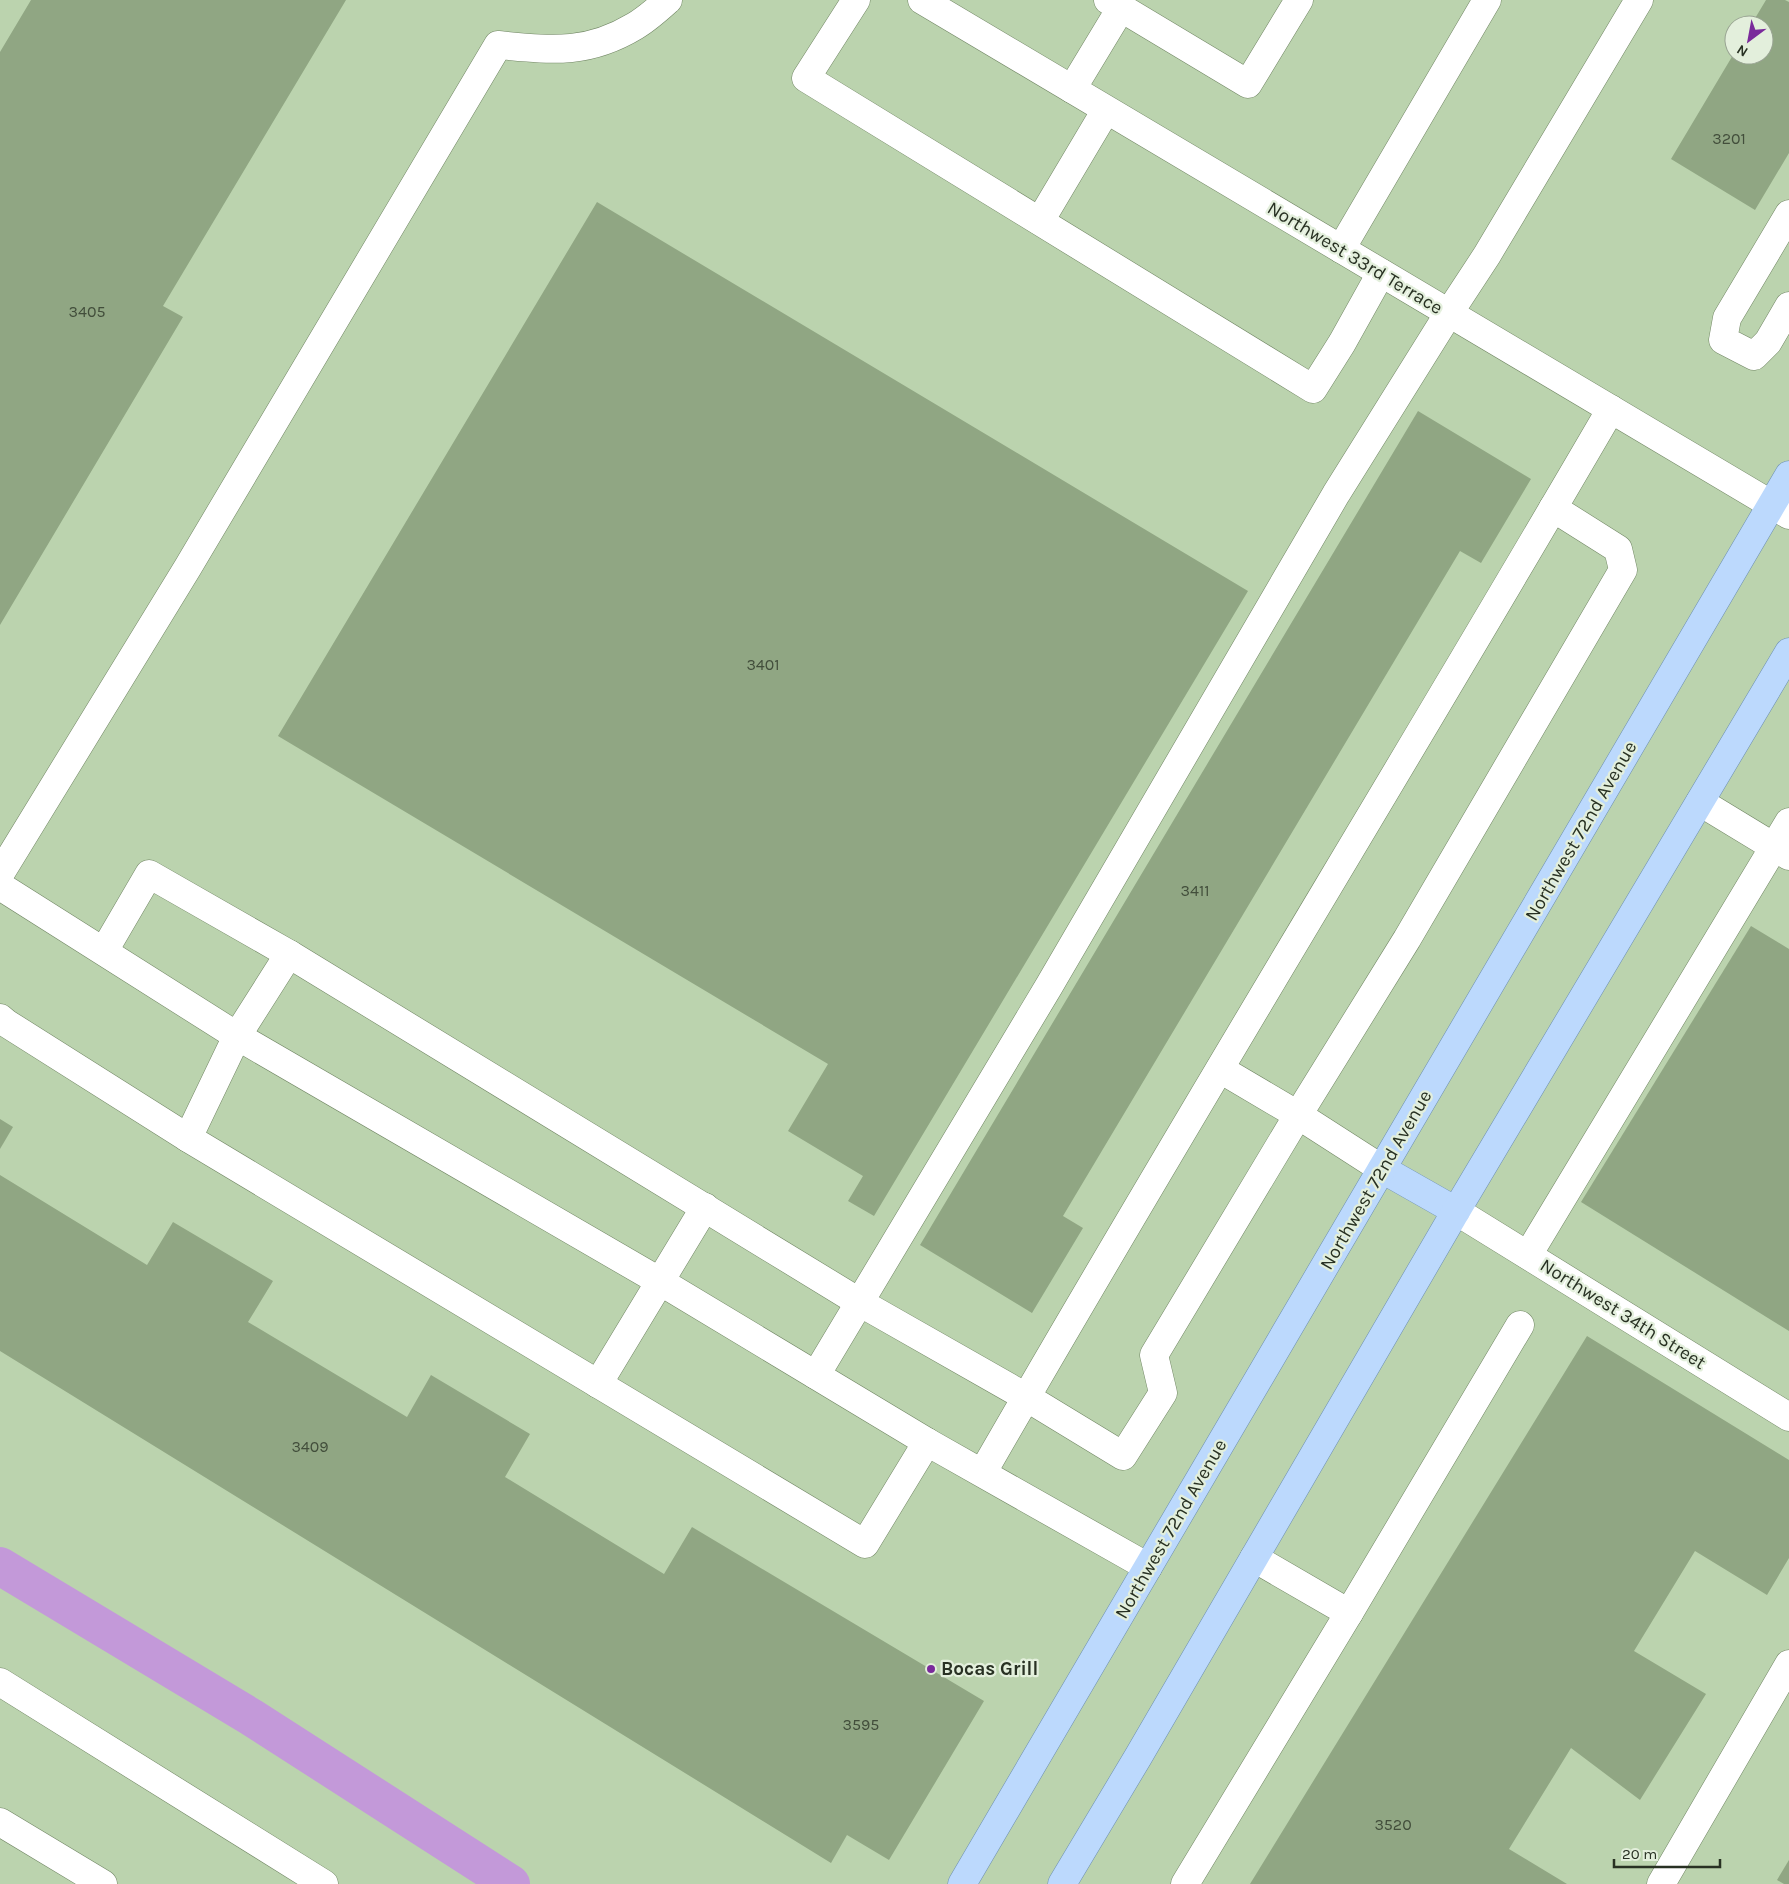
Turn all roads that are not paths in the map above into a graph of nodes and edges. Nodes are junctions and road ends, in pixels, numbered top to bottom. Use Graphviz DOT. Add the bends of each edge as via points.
graph roads {
  1 [pos="668,0"];
  2 [pos="856,0"];
  3 [pos="922,0"];
  4 [pos="1299,0"];
  5 [pos="1488,0"];
  6 [pos="1639,0"];
  7 [pos="1115,4"];
  8 [pos="1072,89"];
  9 [pos="1106,110"];
  10 [pos="1789,214"];
  11 [pos="1040,222"];
  12 [pos="1341,249"];
  13 [pos="1381,273"];
  14 [pos="1789,306"];
  15 [pos="1448,313"];
  16 [pos="1611,409"];
  17 [pos="1789,475"];
  18 [pos="1553,508"];
  19 [pos="1780,510"];
  20 [pos="1789,652"];
  21 [pos="1700,802"];
  22 [pos="1789,822"];
  23 [pos="9,838"];
  24 [pos="1782,852"];
  25 [pos="0,874"];
  26 [pos="0,886"];
  27 [pos="104,951"];
  28 [pos="289,954"];
  29 [pos="0,1018"];
  30 [pos="236,1036"];
  31 [pos="1220,1070"];
  32 [pos="1298,1115"];
  33 [pos="188,1138"];
  34 [pos="1382,1169"];
  35 [pos="705,1207"];
  36 [pos="1456,1211"];
  37 [pos="1528,1255"];
  38 [pos="660,1282"];
  39 [pos="860,1302"];
  40 [pos="1520,1325"];
  41 [pos="816,1375"];
  42 [pos="598,1384"];
  43 [pos="1026,1397"];
  44 [pos="1789,1417"];
  45 [pos="927,1442"];
  46 [pos="983,1472"];
  47 [pos="1254,1558"];
  48 [pos="1148,1567"];
  49 [pos="1349,1613"];
  50 [pos="1789,1664"];
  51 [pos="0,1682"];
  52 [pos="0,1822"];
  53 [pos="102,1884"];
  54 [pos="324,1884"];
  55 [pos="962,1884"];
  56 [pos="1062,1884"];
  57 [pos="1186,1884"];
  58 [pos="1661,1884"];
  1 -- 23 [label="street" via="637,26 591,46 553,50 498,46 193,559"];
  2 -- 11 [label="street" via="806,78"];
  3 -- 8 [label="street, Northwest 33rd Terrace"];
  4 -- 7 [label="street" via="1248,84"];
  5 -- 12 [label="street"];
  6 -- 15 [label="street" via="1487,255"];
  7 -- 8 [label="street"];
  8 -- 9 [label="street, Northwest 33rd Terrace"];
  9 -- 11 [label="street"];
  9 -- 12 [label="street, Northwest 33rd Terrace"];
  10 -- 14 [label="street" via="1727,318 1722,340 1754,356 1768,342"];
  11 -- 13 [label="street" via="1313,389"];
  12 -- 13 [label="street, Northwest 33rd Terrace"];
  13 -- 15 [label="street, Northwest 33rd Terrace"];
  15 -- 16 [label="street, Northwest 33rd Terrace"];
  15 -- 39 [label="street" via="1336,494"];
  16 -- 18 [label="street"];
  16 -- 19 [label="street, Northwest 33rd Terrace"];
  17 -- 19 [label="main road, Northwest 72nd Avenue"];
  18 -- 31 [label="street"];
  18 -- 32 [label="street" via="1618,549 1624,570 1407,939"];
  19 -- 34 [label="main road, Northwest 72nd Avenue"];
  20 -- 21 [label="main road"];
  21 -- 24 [label="street"];
  21 -- 36 [label="main road"];
  22 -- 24 [label="street"];
  23 -- 25 [label="street"];
  24 -- 37 [label="street"];
  26 -- 27 [label="street"];
  27 -- 28 [label="street" via="149,874"];
  27 -- 30 [label="street"];
  28 -- 30 [label="street"];
  28 -- 35 [label="street"];
  29 -- 33 [label="street"];
  30 -- 33 [label="street"];
  30 -- 38 [label="street"];
  31 -- 32 [label="street"];
  31 -- 43 [label="street"];
  32 -- 34 [label="street"];
  32 -- 43 [label="street" via="1154,1355 1163,1393 1123,1456"];
  33 -- 42 [label="street"];
  34 -- 36 [label="main road"];
  34 -- 48 [label="main road, Northwest 72nd Avenue"];
  35 -- 38 [label="street"];
  35 -- 39 [label="street"];
  36 -- 37 [label="street, Northwest 34th Street"];
  36 -- 47 [label="main road"];
  37 -- 44 [label="street, Northwest 34th Street"];
  38 -- 41 [label="street"];
  38 -- 42 [label="street"];
  39 -- 41 [label="street"];
  39 -- 43 [label="street"];
  40 -- 49 [label="street"];
  41 -- 45 [label="street"];
  42 -- 45 [label="street" via="865,1544"];
  43 -- 46 [label="street"];
  45 -- 46 [label="street"];
  46 -- 48 [label="street"];
  47 -- 49 [label="street"];
  47 -- 56 [label="main road"];
  48 -- 55 [label="main road, Northwest 72nd Avenue"];
  49 -- 57 [label="street"];
  50 -- 58 [label="street"];
  51 -- 54 [label="street"];
  52 -- 53 [label="street"];
}
